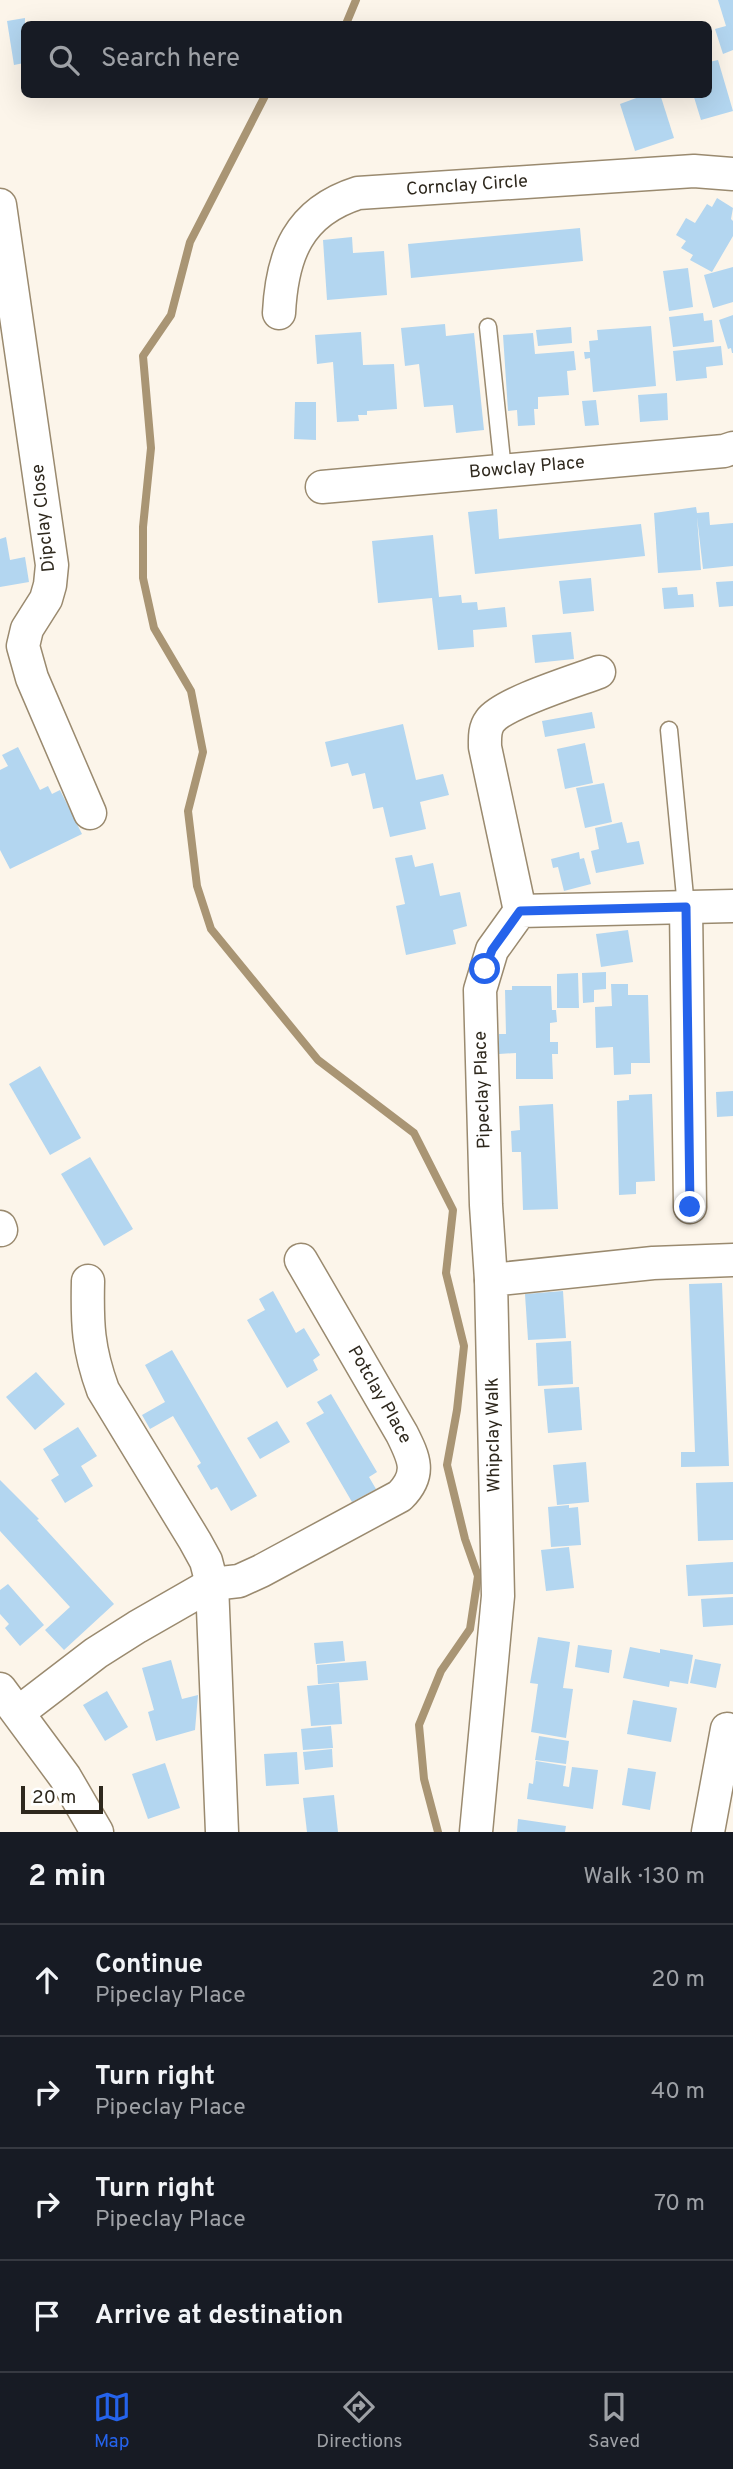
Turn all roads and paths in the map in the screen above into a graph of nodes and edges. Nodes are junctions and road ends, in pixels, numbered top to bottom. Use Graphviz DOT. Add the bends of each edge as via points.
graph roads {
  1 [pos="733,173"];
  2 [pos="0,205"];
  3 [pos="279,313"];
  4 [pos="488,327"];
  5 [pos="733,448"];
  6 [pos="503,470"];
  7 [pos="322,487"];
  8 [pos="599,672"];
  9 [pos="669,730"];
  10 [pos="90,813"];
  11 [pos="733,906"];
  12 [pos="686,907"];
  13 [pos="520,911"];
  14 [pos="690,1207"];
  15 [pos="301,1260"];
  16 [pos="733,1260"];
  17 [pos="491,1280"];
  18 [pos="88,1281"];
  19 [pos="212,1584"];
  20 [pos="9,1701"];
  21 [pos="727,1729"];
  22 [pos="97,1832"];
  23 [pos="222,1832"];
  24 [pos="476,1832"];
  25 [pos="708,1832"];
  1 -- 3 [label="street, Cornclay Circle" via="694,171 358,193 337,200 314,217 295,240 281,282"];
  2 -- 10 [label="street, Dipclay Close" via="52,565 46,599 27,629 23,646 32,678"];
  4 -- 6 [label="lane"];
  5 -- 6 [label="street, Bowclay Place"];
  6 -- 7 [label="street, Bowclay Place"];
  8 -- 13 [label="street" via="503,710 489,722 484,734"];
  9 -- 12 [label="lane"];
  11 -- 12 [label="street"];
  12 -- 13 [label="street"];
  12 -- 14 [label="street"];
  13 -- 17 [label="street, Pipeclay Place" via="492,950 480,990"];
  15 -- 19 [label="street, Potclay Place" via="402,1434 415,1469 410,1486 400,1496 261,1571 239,1581"];
  16 -- 17 [label="street" via="653,1263"];
  17 -- 24 [label="street, Whipclay Walk" via="498,1596"];
  18 -- 19 [label="street" via="89,1342 103,1390 206,1560"];
  19 -- 20 [label="street, Potclay Place"];
  19 -- 23 [label="street"];
  20 -- 22 [label="street" via="65,1777"];
  21 -- 25 [label="street"];
}
